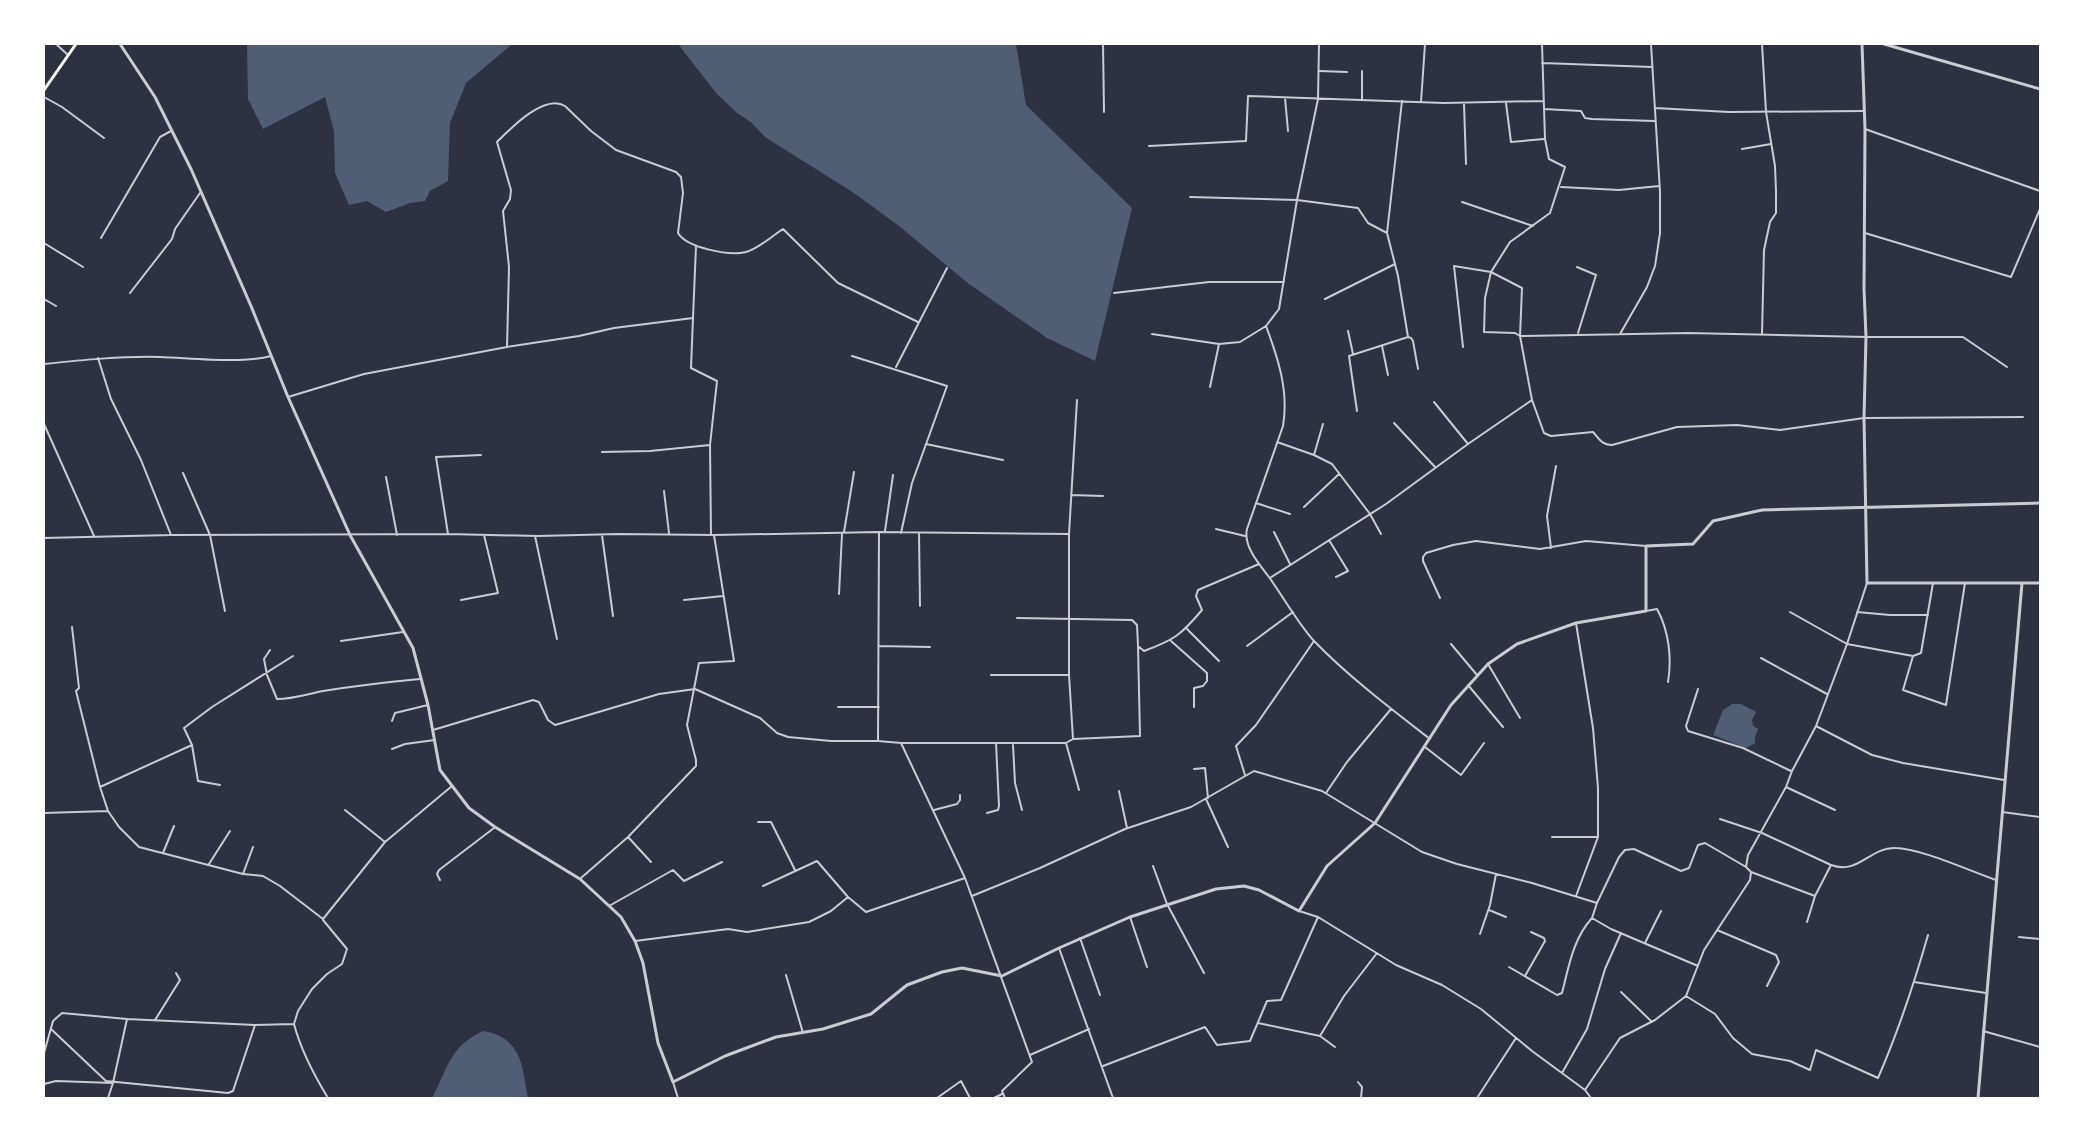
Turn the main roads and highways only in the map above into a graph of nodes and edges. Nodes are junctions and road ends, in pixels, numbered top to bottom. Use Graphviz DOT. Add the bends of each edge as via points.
graph roads {
  1 [pos="76,44"];
  2 [pos="44,90"];
  1 -- 2 [label="main road"];
}
